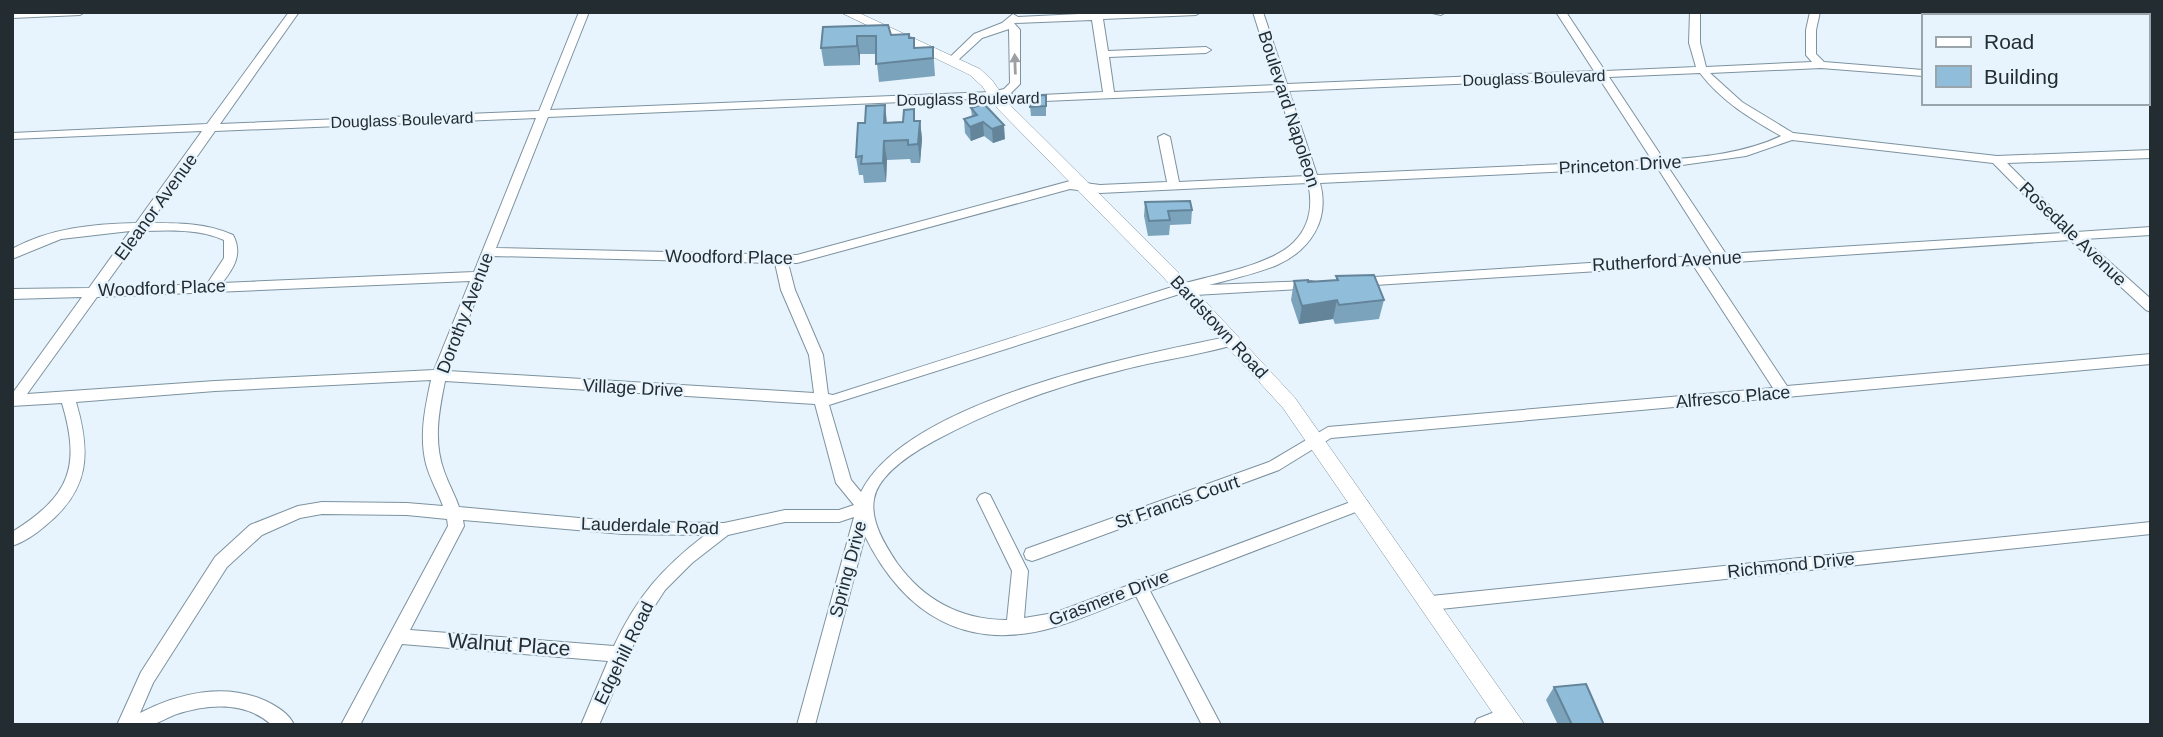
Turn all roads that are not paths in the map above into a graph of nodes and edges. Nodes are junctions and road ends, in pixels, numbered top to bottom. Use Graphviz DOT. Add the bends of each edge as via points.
graph roads {
  1 [pos="78,12"];
  2 [pos="294,12"];
  3 [pos="584,12"];
  4 [pos="846,12"];
  5 [pos="1196,12"];
  6 [pos="1258,12"];
  7 [pos="1433,12"];
  8 [pos="1441,12"];
  9 [pos="1561,12"];
  10 [pos="1695,12"];
  11 [pos="1815,12"];
  12 [pos="12,15"];
  13 [pos="1079,15"];
  14 [pos="1097,16"];
  15 [pos="1011,19"];
  16 [pos="1206,50"];
  17 [pos="1103,54"];
  18 [pos="952,60"];
  19 [pos="1821,65"];
  20 [pos="1704,70"];
  21 [pos="1922,74"];
  22 [pos="1601,75"];
  23 [pos="1283,88"];
  24 [pos="1109,94"];
  25 [pos="995,95"];
  26 [pos="544,114"];
  27 [pos="213,128"];
  28 [pos="12,136"];
  29 [pos="1164,136"];
  30 [pos="1790,136"];
  31 [pos="2151,154"];
  32 [pos="1997,160"];
  33 [pos="1659,164"];
  34 [pos="1312,178"];
  35 [pos="1172,184"];
  36 [pos="1085,187"];
  37 [pos="141,229"];
  38 [pos="2151,231"];
  39 [pos="2073,236"];
  40 [pos="489,253"];
  41 [pos="12,255"];
  42 [pos="1722,258"];
  43 [pos="1696,259"];
  44 [pos="781,260"];
  45 [pos="479,276"];
  46 [pos="212,287"];
  47 [pos="1183,288"];
  48 [pos="96,290"];
  49 [pos="12,294"];
  50 [pos="2151,307"];
  51 [pos="1232,341"];
  52 [pos="2151,359"];
  53 [pos="439,376"];
  54 [pos="1784,393"];
  55 [pos="67,397"];
  56 [pos="820,398"];
  57 [pos="14,401"];
  58 [pos="1317,440"];
  59 [pos="985,499"];
  60 [pos="1360,504"];
  61 [pos="865,507"];
  62 [pos="455,513"];
  63 [pos="2151,528"];
  64 [pos="724,529"];
  65 [pos="12,540"];
  66 [pos="1032,554"];
  67 [pos="1139,586"];
  68 [pos="1431,603"];
  69 [pos="1015,627"];
  70 [pos="397,636"];
  71 [pos="621,654"];
  72 [pos="1511,720"];
  73 [pos="126,725"];
  74 [pos="135,725"];
  75 [pos="285,725"];
  76 [pos="350,725"];
  77 [pos="590,725"];
  78 [pos="806,725"];
  79 [pos="1212,725"];
  80 [pos="1483,725"];
  1 -- 12 [label="street"];
  2 -- 27 [label="street, Eleanor Avenue"];
  3 -- 26 [label="street, Dorothy Avenue"];
  4 -- 18 [label="main road, Bardstown Road"];
  5 -- 14 [label="street"];
  6 -- 23 [label="street, Boulevard Napoleon"];
  7 -- 8 [label="street"];
  9 -- 22 [label="street"];
  10 -- 20 [label="street" via="1696,52"];
  11 -- 19 [label="street" via="1811,55"];
  13 -- 14 [label="street"];
  13 -- 15 [label="street"];
  14 -- 17 [label="street"];
  15 -- 18 [label="street" via="978,36"];
  25 -- 15 [label="street, one-way" via="1015,84"];
  16 -- 17 [label="street"];
  17 -- 24 [label="street"];
  18 -- 25 [label="main road, Bardstown Road" via="984,79"];
  19 -- 20 [label="street, Douglass Boulevard"];
  19 -- 21 [label="street, Douglass Boulevard"];
  20 -- 22 [label="street, Douglass Boulevard"];
  20 -- 30 [label="street" via="1738,104"];
  22 -- 23 [label="street, Douglass Boulevard"];
  22 -- 33 [label="street"];
  23 -- 24 [label="street, Douglass Boulevard"];
  23 -- 34 [label="street, Boulevard Napoleon"];
  24 -- 25 [label="street, Douglass Boulevard" via="1021,99"];
  25 -- 26 [label="street, Douglass Boulevard"];
  25 -- 36 [label="main road, Bardstown Road"];
  26 -- 27 [label="street, Douglass Boulevard"];
  26 -- 40 [label="street, Dorothy Avenue"];
  27 -- 28 [label="street, Douglass Boulevard"];
  27 -- 37 [label="street, Eleanor Avenue"];
  29 -- 35 [label="street"];
  30 -- 32 [label="street, Princeton Drive"];
  30 -- 33 [label="street, Princeton Drive" via="1707,160"];
  31 -- 32 [label="street, Princeton Drive"];
  32 -- 39 [label="street, Rosedale Avenue"];
  33 -- 34 [label="street, Princeton Drive"];
  33 -- 42 [label="street"];
  34 -- 35 [label="street, Princeton Drive"];
  34 -- 47 [label="street, Boulevard Napoleon" via="1317,212 1308,235 1292,251 1256,269"];
  35 -- 36 [label="street, Princeton Drive"];
  36 -- 44 [label="street, Woodford Place" via="1069,185 830,251"];
  36 -- 47 [label="main road, Bardstown Road"];
  37 -- 41 [label="street" via="69,233"];
  37 -- 46 [label="street" via="201,227 225,234 231,241 231,258"];
  37 -- 48 [label="street, Eleanor Avenue"];
  38 -- 39 [label="street, Rutherford Avenue"];
  39 -- 42 [label="street, Rutherford Avenue"];
  39 -- 50 [label="street, Rosedale Avenue"];
  40 -- 44 [label="street, Woodford Place"];
  40 -- 45 [label="street, Dorothy Avenue"];
  42 -- 43 [label="street, Rutherford Avenue"];
  43 -- 47 [label="street, Rutherford Avenue" via="1251,289"];
  43 -- 54 [label="street"];
  44 -- 56 [label="street, Spring Drive" via="788,290 820,369"];
  45 -- 46 [label="street, Woodford Place"];
  45 -- 53 [label="street, Dorothy Avenue"];
  46 -- 48 [label="street, Woodford Place"];
  47 -- 51 [label="main road, Bardstown Road"];
  47 -- 56 [label="street, Village Drive" via="841,398"];
  48 -- 49 [label="street, Woodford Place"];
  48 -- 57 [label="street, Eleanor Avenue"];
  51 -- 58 [label="main road, Bardstown Road" via="1289,402"];
  51 -- 61 [label="street" via="1046,384 984,410 915,444 889,464 871,488"];
  52 -- 54 [label="street, Alfresco Place"];
  53 -- 55 [label="street, Village Drive"];
  53 -- 56 [label="street, Village Drive"];
  53 -- 62 [label="street, Dorothy Avenue" via="430,442 434,465"];
  54 -- 58 [label="street, Alfresco Place" via="1328,433"];
  55 -- 57 [label="street, Village Drive"];
  55 -- 65 [label="street" via="80,445 74,482 50,513"];
  56 -- 61 [label="street, Spring Drive" via="844,483"];
  58 -- 60 [label="main road, Bardstown Road"];
  58 -- 66 [label="street, St Francis Court" via="1274,466"];
  59 -- 69 [label="street" via="1020,571"];
  60 -- 67 [label="street, Grasmere Drive"];
  60 -- 68 [label="main road, Bardstown Road"];
  61 -- 64 [label="street, Lauderdale Road" via="839,516 785,516"];
  61 -- 69 [label="street, Grasmere Drive" via="877,544 891,567 928,605 970,623"];
  61 -- 78 [label="street, Spring Drive"];
  62 -- 64 [label="street, Lauderdale Road" via="623,528"];
  62 -- 70 [label="street" via="456,526"];
  62 -- 73 [label="street, Lauderdale Road" via="322,508 282,517 256,530 212,574 147,678"];
  63 -- 68 [label="street, Richmond Drive"];
  64 -- 71 [label="street, Edgehill Road" via="657,589"];
  67 -- 69 [label="street, Grasmere Drive" via="1055,620"];
  67 -- 79 [label="street"];
  68 -- 72 [label="main road, Bardstown Road"];
  70 -- 71 [label="street, Walnut Place"];
  70 -- 76 [label="street"];
  71 -- 77 [label="street, Edgehill Road"];
  72 -- 80 [label="street"];
  74 -- 75 [label="street" via="157,712 191,702 234,699 266,708"];
}
